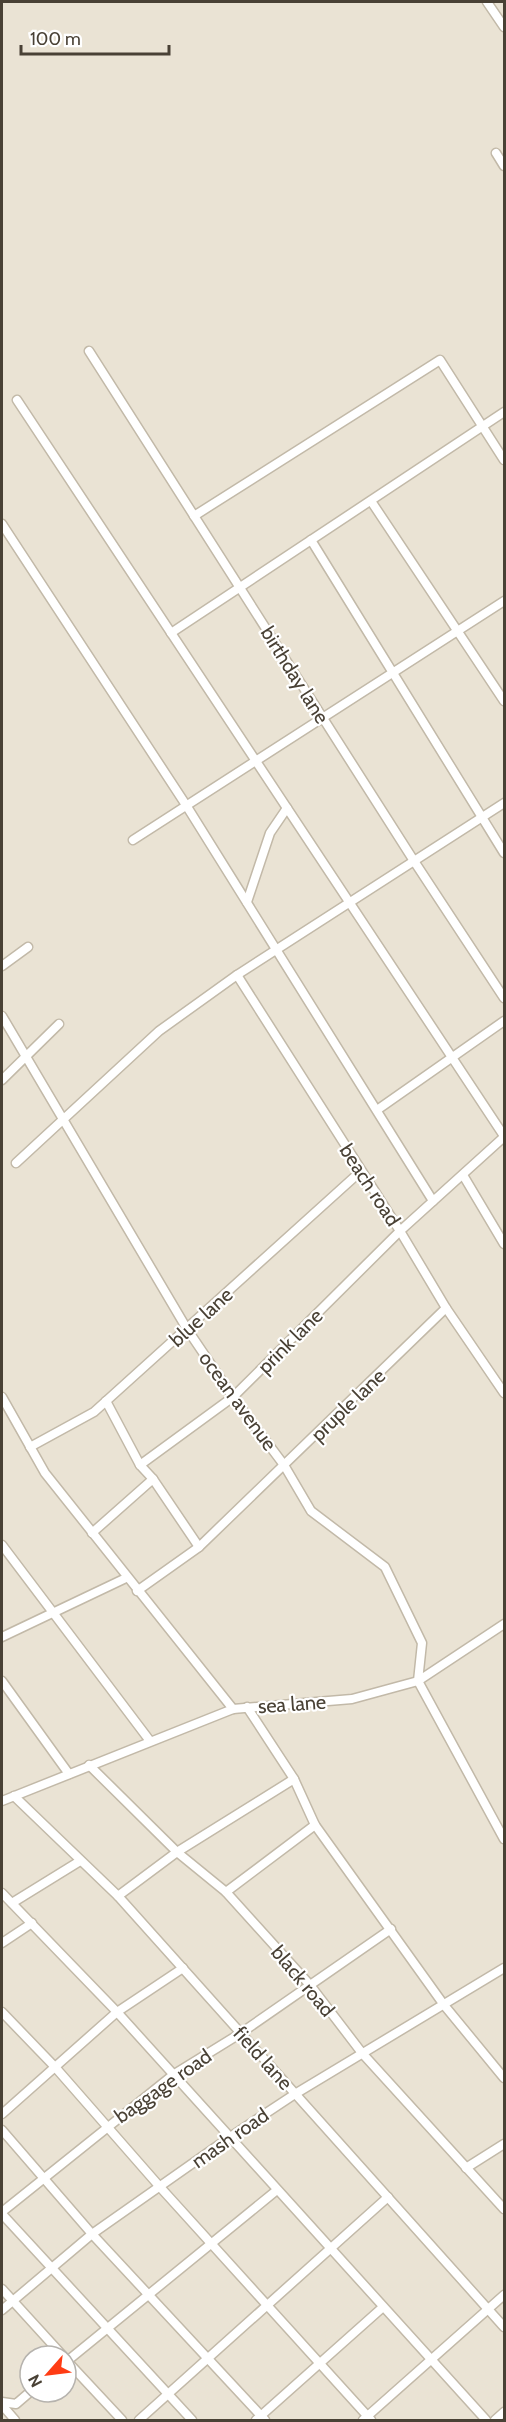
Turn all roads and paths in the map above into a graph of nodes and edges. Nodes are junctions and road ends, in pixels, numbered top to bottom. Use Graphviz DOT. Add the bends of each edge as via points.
graph roads {
  1 [pos="487,2"];
  2 [pos="504,27"];
  3 [pos="496,153"];
  4 [pos="504,166"];
  5 [pos="89,351"];
  6 [pos="17,399"];
  7 [pos="504,412"];
  8 [pos="483,426"];
  9 [pos="504,460"];
  10 [pos="371,501"];
  11 [pos="194,516"];
  12 [pos="2,524"];
  13 [pos="311,540"];
  14 [pos="240,588"];
  15 [pos="504,601"];
  16 [pos="457,631"];
  17 [pos="171,633"];
  18 [pos="393,672"];
  19 [pos="504,701"];
  20 [pos="322,718"];
  21 [pos="256,760"];
  22 [pos="504,803"];
  23 [pos="186,805"];
  24 [pos="287,808"];
  25 [pos="482,817"];
  26 [pos="133,840"];
  27 [pos="504,854"];
  28 [pos="414,861"];
  29 [pos="247,902"];
  30 [pos="350,903"];
  31 [pos="28,947"];
  32 [pos="277,950"];
  33 [pos="2,966"];
  34 [pos="237,975"];
  35 [pos="504,998"];
  36 [pos="2,1016"];
  37 [pos="504,1020"];
  38 [pos="59,1024"];
  39 [pos="452,1057"];
  40 [pos="26,1058"];
  41 [pos="2,1080"];
  42 [pos="377,1110"];
  43 [pos="63,1120"];
  44 [pos="504,1137"];
  45 [pos="16,1163"];
  46 [pos="361,1171"];
  47 [pos="462,1175"];
  48 [pos="434,1201"];
  49 [pos="400,1231"];
  50 [pos="504,1244"];
  51 [pos="446,1308"];
  52 [pos="187,1329"];
  53 [pos="504,1394"];
  54 [pos="2,1397"];
  55 [pos="233,1397"];
  56 [pos="106,1401"];
  57 [pos="30,1447"];
  58 [pos="140,1465"];
  59 [pos="284,1465"];
  60 [pos="153,1479"];
  61 [pos="92,1533"];
  62 [pos="2,1545"];
  63 [pos="199,1547"];
  64 [pos="126,1578"];
  65 [pos="137,1591"];
  66 [pos="52,1612"];
  67 [pos="504,1624"];
  68 [pos="2,1637"];
  69 [pos="2,1681"];
  70 [pos="418,1681"];
  71 [pos="247,1707"];
  72 [pos="233,1709"];
  73 [pos="150,1742"];
  74 [pos="89,1765"];
  75 [pos="69,1773"];
  76 [pos="294,1779"];
  77 [pos="14,1796"];
  78 [pos="2,1801"];
  79 [pos="315,1825"];
  80 [pos="504,1839"];
  81 [pos="177,1852"];
  82 [pos="80,1861"];
  83 [pos="226,1892"];
  84 [pos="2,1893"];
  85 [pos="118,1896"];
  86 [pos="12,1903"];
  87 [pos="32,1923"];
  88 [pos="392,1929"];
  89 [pos="2,1944"];
  90 [pos="183,1968"];
  91 [pos="504,1968"];
  92 [pos="310,1985"];
  93 [pos="444,2005"];
  94 [pos="2,2012"];
  95 [pos="117,2012"];
  96 [pos="241,2033"];
  97 [pos="362,2054"];
  98 [pos="55,2067"];
  99 [pos="173,2075"];
  100 [pos="504,2078"];
  101 [pos="295,2094"];
  102 [pos="2,2114"];
  103 [pos="106,2127"];
  104 [pos="2,2130"];
  105 [pos="230,2137"];
  106 [pos="504,2144"];
  107 [pos="466,2168"];
  108 [pos="44,2178"];
  109 [pos="160,2187"];
  110 [pos="277,2190"];
  111 [pos="388,2197"];
  112 [pos="504,2209"];
  113 [pos="2,2213"];
  114 [pos="92,2234"];
  115 [pos="211,2244"];
  116 [pos="332,2250"];
  117 [pos="53,2269"];
  118 [pos="2,2289"];
  119 [pos="150,2295"];
  120 [pos="504,2295"];
  121 [pos="12,2301"];
  122 [pos="267,2306"];
  123 [pos="383,2307"];
  124 [pos="2,2310"];
  125 [pos="489,2310"];
  126 [pos="504,2327"];
  127 [pos="109,2329"];
  128 [pos="51,2344"];
  129 [pos="78,2351"];
  130 [pos="207,2358"];
  131 [pos="431,2360"];
  132 [pos="320,2364"];
  133 [pos="78,2373"];
  134 [pos="168,2395"];
  135 [pos="18,2402"];
  136 [pos="2,2404"];
  137 [pos="504,2412"];
  138 [pos="260,2419"];
  139 [pos="367,2419"];
  140 [pos="15,2421"];
  141 [pos="122,2421"];
  142 [pos="139,2421"];
  143 [pos="192,2421"];
  144 [pos="486,2421"];
  145 [pos="495,2421"];
  1 -- 2 [label="street"];
  3 -- 4 [label="street"];
  5 -- 11 [label="street, birthday lane"];
  6 -- 17 [label="street"];
  7 -- 8 [label="street"];
  8 -- 9 [label="street"];
  8 -- 10 [label="street"];
  8 -- 11 [label="street" via="440,360"];
  10 -- 13 [label="street"];
  10 -- 16 [label="street"];
  11 -- 14 [label="street, birthday lane"];
  12 -- 23 [label="street"];
  13 -- 14 [label="street"];
  13 -- 18 [label="street"];
  14 -- 17 [label="street"];
  14 -- 20 [label="street, birthday lane"];
  15 -- 16 [label="street"];
  16 -- 18 [label="street"];
  16 -- 19 [label="street"];
  17 -- 21 [label="street"];
  18 -- 20 [label="street"];
  18 -- 25 [label="street"];
  20 -- 21 [label="street"];
  20 -- 28 [label="street, birthday lane"];
  21 -- 23 [label="street"];
  21 -- 24 [label="street"];
  22 -- 25 [label="street"];
  23 -- 26 [label="street"];
  23 -- 29 [label="street"];
  24 -- 29 [label="street" via="270,833"];
  24 -- 30 [label="street"];
  25 -- 27 [label="street"];
  25 -- 28 [label="street"];
  28 -- 30 [label="street"];
  28 -- 35 [label="street, birthday lane"];
  29 -- 32 [label="street"];
  30 -- 32 [label="street"];
  30 -- 39 [label="street"];
  31 -- 33 [label="street"];
  32 -- 34 [label="street"];
  32 -- 42 [label="street"];
  34 -- 43 [label="street" via="159,1031"];
  34 -- 46 [label="street, beach road"];
  36 -- 40 [label="street, ocean avenue"];
  37 -- 39 [label="street"];
  38 -- 40 [label="street"];
  39 -- 42 [label="street"];
  39 -- 44 [label="street"];
  40 -- 41 [label="street"];
  40 -- 43 [label="street, ocean avenue"];
  42 -- 48 [label="street"];
  43 -- 45 [label="street"];
  43 -- 52 [label="street, ocean avenue"];
  44 -- 47 [label="street, prink lane"];
  46 -- 49 [label="street, beach road"];
  46 -- 52 [label="street, blue lane"];
  47 -- 48 [label="street, prink lane"];
  47 -- 50 [label="street"];
  48 -- 49 [label="street, prink lane"];
  49 -- 51 [label="street, beach road"];
  49 -- 55 [label="street, prink lane"];
  51 -- 53 [label="street, beach road"];
  51 -- 59 [label="street, pruple lane"];
  52 -- 55 [label="street, ocean avenue"];
  52 -- 56 [label="street, blue lane"];
  54 -- 57 [label="street"];
  55 -- 58 [label="street, prink lane"];
  55 -- 59 [label="street, ocean avenue"];
  56 -- 57 [label="street, blue lane" via="94,1412"];
  56 -- 58 [label="street"];
  57 -- 61 [label="street" via="45,1473"];
  58 -- 60 [label="street"];
  59 -- 63 [label="street, pruple lane"];
  59 -- 70 [label="street, ocean avenue" via="311,1511 385,1566 422,1643"];
  60 -- 61 [label="street"];
  60 -- 63 [label="street"];
  61 -- 64 [label="street"];
  62 -- 66 [label="street"];
  63 -- 65 [label="street, pruple lane"];
  64 -- 65 [label="street"];
  64 -- 66 [label="street"];
  65 -- 72 [label="street"];
  66 -- 68 [label="street"];
  66 -- 73 [label="street"];
  67 -- 70 [label="street"];
  69 -- 75 [label="street"];
  70 -- 71 [label="street, sea lane" via="352,1700"];
  70 -- 80 [label="street"];
  71 -- 72 [label="street, sea lane"];
  71 -- 76 [label="street"];
  72 -- 73 [label="street, sea lane"];
  73 -- 74 [label="street, sea lane"];
  74 -- 75 [label="street, sea lane"];
  74 -- 81 [label="street, black road"];
  75 -- 77 [label="street, sea lane"];
  76 -- 79 [label="street"];
  76 -- 81 [label="street"];
  77 -- 78 [label="street, sea lane"];
  77 -- 82 [label="street, field lane"];
  79 -- 83 [label="street"];
  79 -- 88 [label="street"];
  81 -- 83 [label="street, black road"];
  81 -- 85 [label="street"];
  82 -- 85 [label="street, field lane"];
  82 -- 86 [label="street"];
  83 -- 92 [label="street, black road"];
  84 -- 86 [label="street"];
  85 -- 90 [label="street, field lane"];
  86 -- 87 [label="street"];
  87 -- 89 [label="street"];
  87 -- 95 [label="street"];
  88 -- 92 [label="street, baggage road"];
  88 -- 93 [label="street"];
  90 -- 95 [label="street"];
  90 -- 96 [label="street, field lane"];
  91 -- 93 [label="street, mash road"];
  92 -- 96 [label="street, baggage road"];
  92 -- 97 [label="street, black road"];
  93 -- 97 [label="street, mash road"];
  93 -- 100 [label="street"];
  94 -- 98 [label="street"];
  95 -- 98 [label="street"];
  95 -- 99 [label="street"];
  96 -- 99 [label="street, baggage road"];
  96 -- 101 [label="street, field lane"];
  97 -- 101 [label="street, mash road"];
  97 -- 107 [label="street, black road"];
  98 -- 102 [label="street"];
  98 -- 103 [label="street"];
  99 -- 103 [label="street, baggage road"];
  99 -- 105 [label="street"];
  101 -- 105 [label="street, mash road"];
  101 -- 111 [label="street, field lane"];
  103 -- 108 [label="street, baggage road"];
  103 -- 109 [label="street"];
  104 -- 108 [label="street"];
  105 -- 109 [label="street, mash road"];
  105 -- 110 [label="street"];
  106 -- 107 [label="street"];
  107 -- 112 [label="street, black road"];
  108 -- 113 [label="street, baggage road"];
  108 -- 114 [label="street"];
  109 -- 114 [label="street, mash road"];
  109 -- 115 [label="street"];
  110 -- 115 [label="street"];
  110 -- 116 [label="street"];
  111 -- 116 [label="street"];
  111 -- 125 [label="street, field lane"];
  113 -- 117 [label="street"];
  114 -- 117 [label="street, mash road"];
  114 -- 119 [label="street"];
  115 -- 119 [label="street"];
  115 -- 122 [label="street"];
  116 -- 122 [label="street"];
  116 -- 123 [label="street"];
  117 -- 121 [label="street, mash road"];
  117 -- 127 [label="street"];
  118 -- 121 [label="street"];
  119 -- 127 [label="street"];
  119 -- 130 [label="street"];
  120 -- 125 [label="street"];
  121 -- 124 [label="street, mash road"];
  121 -- 128 [label="street"];
  122 -- 130 [label="street"];
  122 -- 132 [label="street"];
  123 -- 131 [label="street"];
  123 -- 132 [label="street"];
  125 -- 126 [label="street, field lane"];
  125 -- 131 [label="street"];
  127 -- 129 [label="street"];
  127 -- 134 [label="street"];
  130 -- 134 [label="street"];
  130 -- 138 [label="street"];
  131 -- 139 [label="street"];
  131 -- 144 [label="street"];
  132 -- 138 [label="street"];
  132 -- 139 [label="street"];
  133 -- 141 [label="street"];
  134 -- 142 [label="street"];
  134 -- 143 [label="street"];
  135 -- 136 [label="street"];
  136 -- 140 [label="street"];
  137 -- 145 [label="street"];
}
